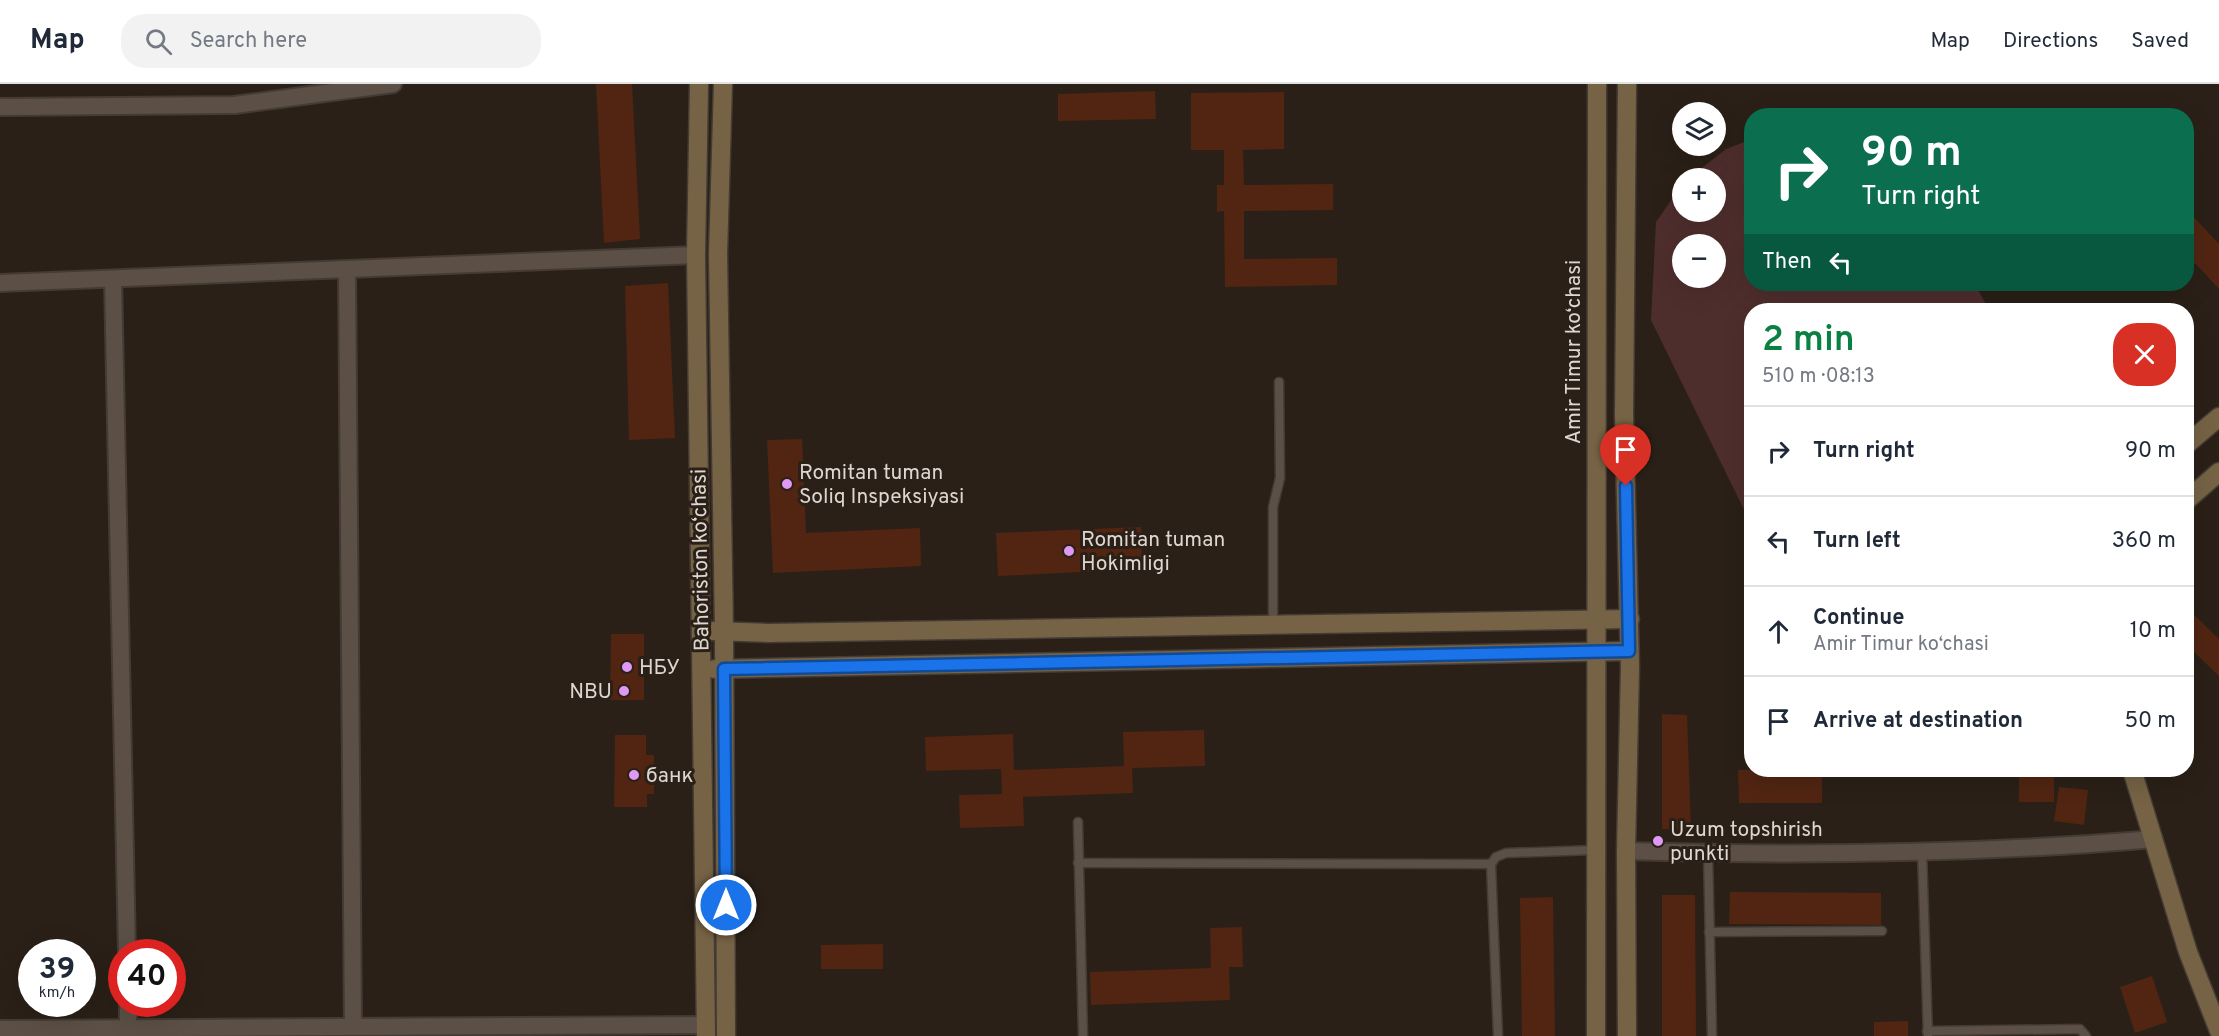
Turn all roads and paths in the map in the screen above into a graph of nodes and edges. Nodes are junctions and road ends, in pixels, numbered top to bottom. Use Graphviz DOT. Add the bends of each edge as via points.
graph roads {
  1 [pos="699,84"];
  2 [pos="723,84"];
  3 [pos="1597,84"];
  4 [pos="1626,84"];
  5 [pos="389,85"];
  6 [pos="0,107"];
  7 [pos="696,255"];
  8 [pos="347,269"];
  9 [pos="113,279"];
  10 [pos="0,283"];
  11 [pos="1280,382"];
  12 [pos="2219,417"];
  13 [pos="2194,438"];
  14 [pos="2219,472"];
  15 [pos="2194,494"];
  16 [pos="1629,619"];
  17 [pos="1595,621"];
  18 [pos="1273,626"];
  19 [pos="701,630"];
  20 [pos="724,631"];
  21 [pos="1629,651"];
  22 [pos="1596,653"];
  23 [pos="701,669"];
  24 [pos="724,669"];
  25 [pos="2134,777"];
  26 [pos="1078,822"];
  27 [pos="2154,839"];
  28 [pos="1595,850"];
  29 [pos="1626,850"];
  30 [pos="1922,851"];
  31 [pos="1708,853"];
  32 [pos="1078,863"];
  33 [pos="1491,864"];
  34 [pos="1882,931"];
  35 [pos="1709,932"];
  36 [pos="127,939"];
  37 [pos="353,1027"];
  38 [pos="0,1029"];
  39 [pos="706,1030"];
  40 [pos="2219,1031"];
  41 [pos="128,1032"];
  42 [pos="290,1032"];
  43 [pos="1928,1034"];
  44 [pos="726,1036"];
  45 [pos="1083,1036"];
  46 [pos="1498,1036"];
  47 [pos="1596,1036"];
  48 [pos="1627,1036"];
  49 [pos="1712,1036"];
  50 [pos="2086,1036"];
  1 -- 7 [label="street, Bahoriston ko‘chasi"];
  2 -- 20 [label="street, Bahoriston ko‘chasi" via="718,254"];
  3 -- 17 [label="street, Amir Timur ko‘chasi"];
  4 -- 16 [label="street" via="1624,415"];
  5 -- 6 [label="street" via="234,105"];
  7 -- 8 [label="street"];
  7 -- 19 [label="street, Bahoriston ko‘chasi"];
  8 -- 9 [label="street"];
  8 -- 37 [label="street"];
  9 -- 10 [label="street"];
  9 -- 36 [label="street"];
  11 -- 18 [label="lane" via="1280,478 1273,507"];
  12 -- 13 [label="street"];
  14 -- 15 [label="street"];
  16 -- 17 [label="street"];
  16 -- 21 [label="street"];
  17 -- 18 [label="street"];
  17 -- 22 [label="street, Amir Timur ko‘chasi"];
  18 -- 20 [label="street"];
  19 -- 20 [label="street"];
  19 -- 23 [label="street, Bahoriston ko‘chasi"];
  20 -- 24 [label="street, Bahoriston ko‘chasi"];
  21 -- 22 [label="street"];
  21 -- 29 [label="street"];
  22 -- 24 [label="street"];
  22 -- 28 [label="street, Amir Timur ko‘chasi"];
  23 -- 24 [label="street"];
  23 -- 39 [label="street, Bahoriston ko‘chasi"];
  24 -- 44 [label="street, Bahoriston ko‘chasi"];
  25 -- 27 [label="street"];
  26 -- 32 [label="lane"];
  27 -- 30 [label="street"];
  27 -- 40 [label="street" via="2188,951"];
  28 -- 29 [label="street"];
  28 -- 33 [label="lane" via="1506,853"];
  28 -- 47 [label="street, Amir Timur ko‘chasi"];
  29 -- 31 [label="street"];
  29 -- 48 [label="street"];
  30 -- 31 [label="street"];
  30 -- 43 [label="lane"];
  31 -- 35 [label="lane"];
  32 -- 33 [label="lane"];
  32 -- 45 [label="lane"];
  33 -- 46 [label="lane"];
  34 -- 35 [label="lane"];
  35 -- 49 [label="lane"];
  37 -- 39 [label="street"];
  37 -- 42 [label="street"];
  38 -- 41 [label="street"];
  41 -- 42 [label="street"];
  43 -- 50 [label="lane" via="2080,1029"];
}
